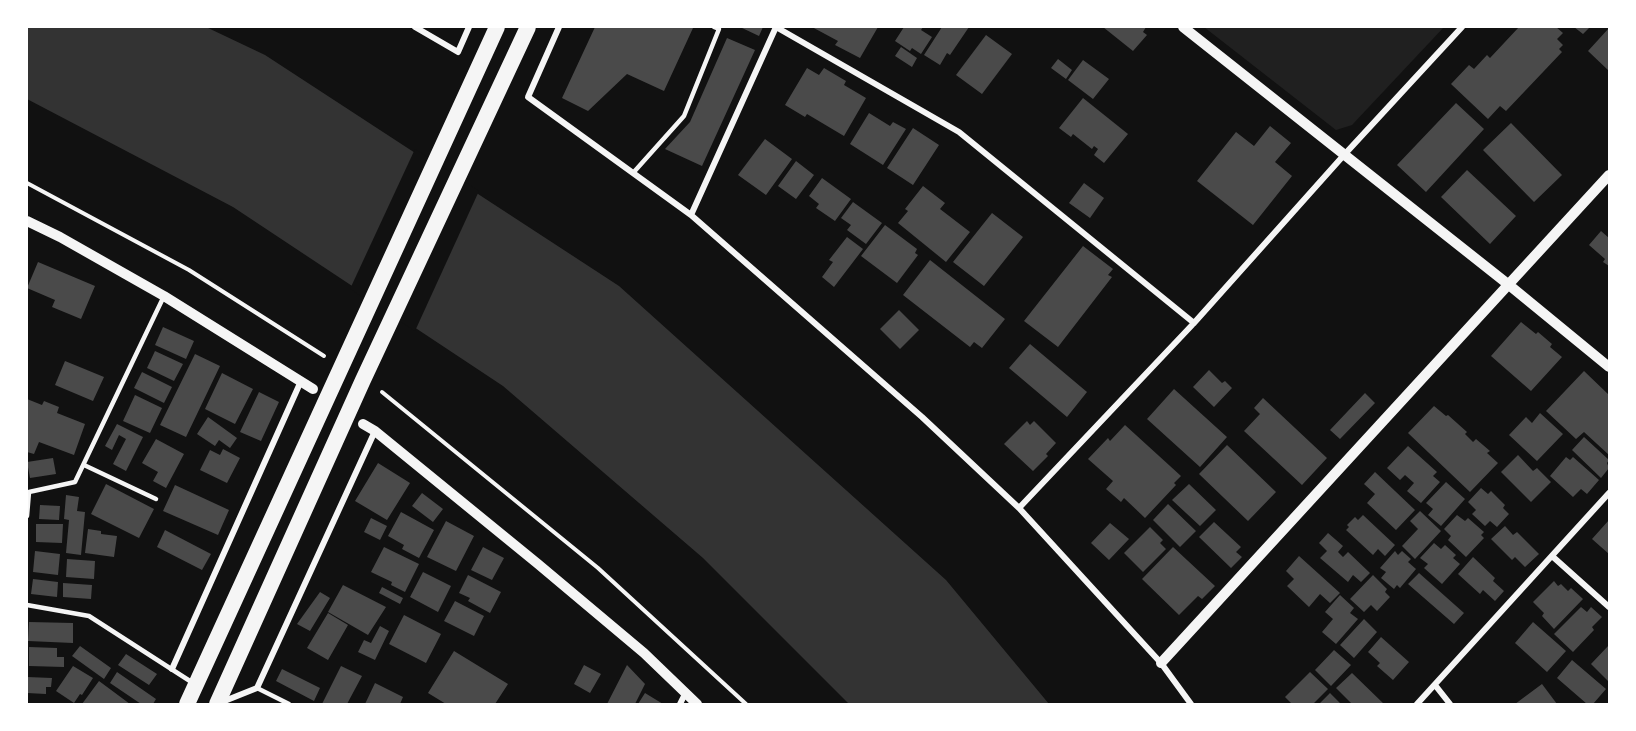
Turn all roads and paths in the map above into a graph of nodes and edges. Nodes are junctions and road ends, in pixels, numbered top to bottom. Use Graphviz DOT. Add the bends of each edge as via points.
graph roads {
  1 [pos="415,27"];
  2 [pos="469,27"];
  3 [pos="498,27"];
  4 [pos="528,27"];
  5 [pos="559,27"];
  6 [pos="714,27"];
  7 [pos="776,27"];
  8 [pos="1183,27"];
  9 [pos="1462,27"];
  10 [pos="1344,155"];
  11 [pos="633,173"];
  12 [pos="1609,175"];
  13 [pos="27,183"];
  14 [pos="691,215"];
  15 [pos="27,221"];
  16 [pos="1509,285"];
  17 [pos="164,296"];
  18 [pos="1194,323"];
  19 [pos="1609,367"];
  20 [pos="342,368"];
  21 [pos="363,380"];
  22 [pos="301,381"];
  23 [pos="313,389"];
  24 [pos="363,424"];
  25 [pos="375,431"];
  26 [pos="84,465"];
  27 [pos="1609,493"];
  28 [pos="156,500"];
  29 [pos="1019,508"];
  30 [pos="27,516"];
  31 [pos="1552,556"];
  32 [pos="27,605"];
  33 [pos="1609,607"];
  34 [pos="1161,663"];
  35 [pos="172,669"];
  36 [pos="196,685"];
  37 [pos="1435,686"];
  38 [pos="257,688"];
  39 [pos="686,692"];
  40 [pos="187,704"];
  41 [pos="217,704"];
  42 [pos="289,704"];
  43 [pos="680,704"];
  44 [pos="697,704"];
  45 [pos="746,704"];
  46 [pos="1191,704"];
  47 [pos="1417,704"];
  48 [pos="1450,704"];
  1 -- 2 [label="street" via="458,52"];
  3 -- 20 [label="highway"];
  4 -- 21 [label="highway"];
  5 -- 11 [label="street" via="528,97"];
  6 -- 11 [label="lane" via="719,29 684,116"];
  7 -- 14 [label="street"];
  7 -- 18 [label="street" via="959,132"];
  8 -- 10 [label="street"];
  9 -- 10 [label="street"];
  10 -- 16 [label="street"];
  10 -- 18 [label="street"];
  11 -- 14 [label="street"];
  12 -- 16 [label="street"];
  13 -- 20 [label="path" via="189,270"];
  14 -- 29 [label="street" via="922,417"];
  15 -- 17 [label="street"];
  16 -- 19 [label="street"];
  16 -- 34 [label="street"];
  17 -- 22 [label="street"];
  17 -- 26 [label="lane"];
  18 -- 29 [label="street"];
  20 -- 36 [label="highway"];
  21 -- 41 [label="highway"];
  21 -- 45 [label="path" via="393,400 598,568"];
  22 -- 23 [label="street"];
  22 -- 35 [label="street"];
  24 -- 25 [label="street"];
  25 -- 38 [label="street"];
  25 -- 39 [label="street"];
  26 -- 28 [label="lane"];
  26 -- 30 [label="lane" via="75,482 29,492"];
  27 -- 31 [label="street"];
  29 -- 34 [label="street"];
  31 -- 33 [label="street"];
  31 -- 37 [label="street"];
  32 -- 35 [label="lane" via="89,616"];
  34 -- 46 [label="street"];
  35 -- 36 [label="lane"];
  36 -- 40 [label="highway"];
  37 -- 47 [label="street"];
  37 -- 48 [label="street"];
  38 -- 41 [label="street"];
  38 -- 42 [label="lane"];
  39 -- 43 [label="street"];
  39 -- 44 [label="street"];
}
